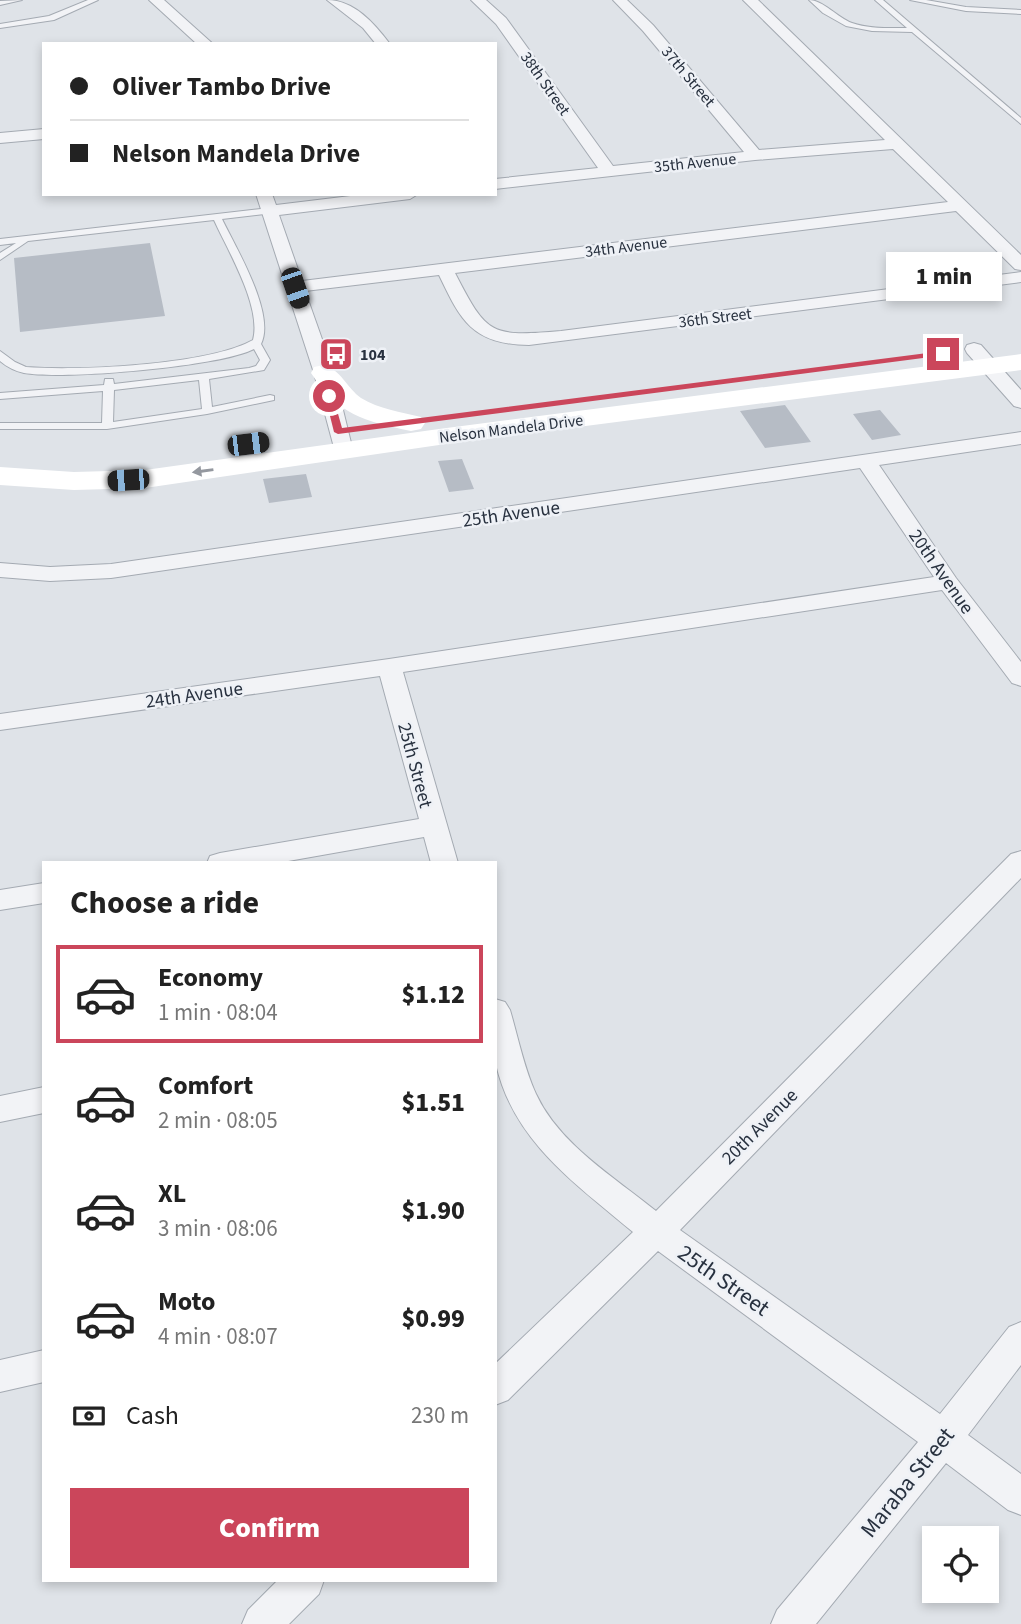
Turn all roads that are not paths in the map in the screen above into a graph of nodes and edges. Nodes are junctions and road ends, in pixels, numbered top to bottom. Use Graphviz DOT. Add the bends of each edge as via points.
graph roads {
  1 [pos="18,0"];
  2 [pos="94,0"];
  3 [pos="156,0"];
  4 [pos="334,0"];
  5 [pos="478,0"];
  6 [pos="620,0"];
  7 [pos="750,0"];
  8 [pos="813,0"];
  9 [pos="879,0"];
  10 [pos="914,0"];
  11 [pos="0,3"];
  12 [pos="60,5"];
  13 [pos="1021,12"];
  14 [pos="51,18"];
  15 [pos="0,26"];
  16 [pos="914,30"];
  17 [pos="204,42"];
  18 [pos="381,42"];
  19 [pos="1021,122"];
  20 [pos="42,134"];
  21 [pos="0,138"];
  22 [pos="895,144"];
  23 [pos="755,155"];
  24 [pos="608,171"];
  25 [pos="497,184"];
  26 [pos="374,196"];
  27 [pos="267,202"];
  28 [pos="958,206"];
  29 [pos="217,217"];
  30 [pos="32,238"];
  31 [pos="0,242"];
  32 [pos="0,257"];
  33 [pos="1021,265"];
  34 [pos="444,268"];
  35 [pos="1021,277"];
  36 [pos="295,288"];
  37 [pos="1021,343"];
  38 [pos="256,344"];
  39 [pos="0,354"];
  40 [pos="982,358"];
  41 [pos="1021,362"];
  42 [pos="111,370"];
  43 [pos="324,373"];
  44 [pos="204,376"];
  45 [pos="108,388"];
  46 [pos="0,396"];
  47 [pos="270,398"];
  48 [pos="1021,402"];
  49 [pos="207,411"];
  50 [pos="411,423"];
  51 [pos="0,426"];
  52 [pos="107,426"];
  53 [pos="1021,438"];
  54 [pos="341,441"];
  55 [pos="0,455"];
  56 [pos="867,463"];
  57 [pos="0,476"];
  58 [pos="0,570"];
  59 [pos="948,582"];
  60 [pos="388,667"];
  61 [pos="1021,678"];
  62 [pos="0,722"];
  63 [pos="433,826"];
  64 [pos="232,861"];
  65 [pos="444,861"];
  66 [pos="1021,861"];
  67 [pos="42,893"];
  68 [pos="0,901"];
  69 [pos="497,1015"];
  70 [pos="42,1100"];
  71 [pos="0,1109"];
  72 [pos="657,1233"];
  73 [pos="1021,1338"];
  74 [pos="42,1366"];
  75 [pos="0,1376"];
  76 [pos="497,1386"];
  77 [pos="943,1439"];
  78 [pos="1021,1497"];
  79 [pos="303,1582"];
  80 [pos="262,1624"];
  81 [pos="791,1624"];
  1 -- 11 [label="lane"];
  2 -- 14 [label="lane"];
  3 -- 17 [label="street"];
  4 -- 18 [label="street" via="368,25"];
  5 -- 24 [label="street, 38th Street" via="509,30"];
  6 -- 23 [label="street, 37th Street"];
  7 -- 22 [label="street"];
  8 -- 16 [label="lane" via="832,18 851,26"];
  9 -- 16 [label="lane"];
  10 -- 13 [label="lane"];
  12 -- 14 [label="lane"];
  14 -- 15 [label="lane"];
  16 -- 19 [label="lane"];
  20 -- 21 [label="street"];
  22 -- 23 [label="street, 35th Avenue"];
  22 -- 28 [label="street"];
  23 -- 24 [label="street, 35th Avenue"];
  24 -- 25 [label="street, 35th Avenue"];
  26 -- 27 [label="street"];
  27 -- 29 [label="lane"];
  27 -- 36 [label="street"];
  28 -- 33 [label="street"];
  28 -- 34 [label="street, 34th Avenue"];
  29 -- 30 [label="lane"];
  29 -- 38 [label="lane" via="244,271 261,331"];
  30 -- 31 [label="lane"];
  30 -- 32 [label="lane"];
  34 -- 35 [label="street, 36th Street" via="478,327 505,338 526,340"];
  34 -- 36 [label="street, 34th Avenue"];
  36 -- 43 [label="street"];
  37 -- 40 [label="main road, Nelson Mandela Drive"];
  38 -- 42 [label="lane" via="221,356"];
  38 -- 44 [label="lane" via="265,357 260,368"];
  39 -- 42 [label="lane" via="26,370"];
  40 -- 41 [label="main road, Nelson Mandela Drive"];
  40 -- 48 [label="street"];
  40 -- 50 [label="main road, Nelson Mandela Drive"];
  40 -- 54 [label="main road, Nelson Mandela Drive"];
  42 -- 45 [label="lane"];
  43 -- 50 [label="main road" via="350,404 370,414"];
  43 -- 54 [label="street"];
  44 -- 45 [label="lane"];
  44 -- 49 [label="lane"];
  45 -- 46 [label="lane"];
  45 -- 52 [label="lane"];
  47 -- 49 [label="lane"];
  49 -- 52 [label="lane"];
  50 -- 54 [label="main road, Nelson Mandela Drive"];
  51 -- 52 [label="lane"];
  53 -- 56 [label="street, 25th Avenue"];
  54 -- 55 [label="main road, Nelson Mandela Drive" via="107,460"];
  54 -- 57 [label="main road, Nelson Mandela Drive, one-way" via="134,480"];
  56 -- 58 [label="street, 25th Avenue" via="111,571 50,574"];
  56 -- 59 [label="street, 20th Avenue"];
  59 -- 60 [label="street, 24th Avenue"];
  59 -- 61 [label="street, 20th Avenue"];
  60 -- 62 [label="street, 24th Avenue"];
  60 -- 63 [label="street, 25th Street"];
  63 -- 64 [label="street"];
  63 -- 65 [label="street, 25th Street"];
  66 -- 72 [label="street, 20th Avenue"];
  67 -- 68 [label="street"];
  69 -- 72 [label="street, 25th Street" via="521,1096 540,1128"];
  70 -- 71 [label="street"];
  72 -- 76 [label="street, 20th Avenue"];
  72 -- 77 [label="street, 25th Street"];
  73 -- 77 [label="street, Maraba Street"];
  74 -- 75 [label="street"];
  77 -- 78 [label="street, 25th Street"];
  77 -- 81 [label="street, Maraba Street"];
  79 -- 80 [label="street"];
}
